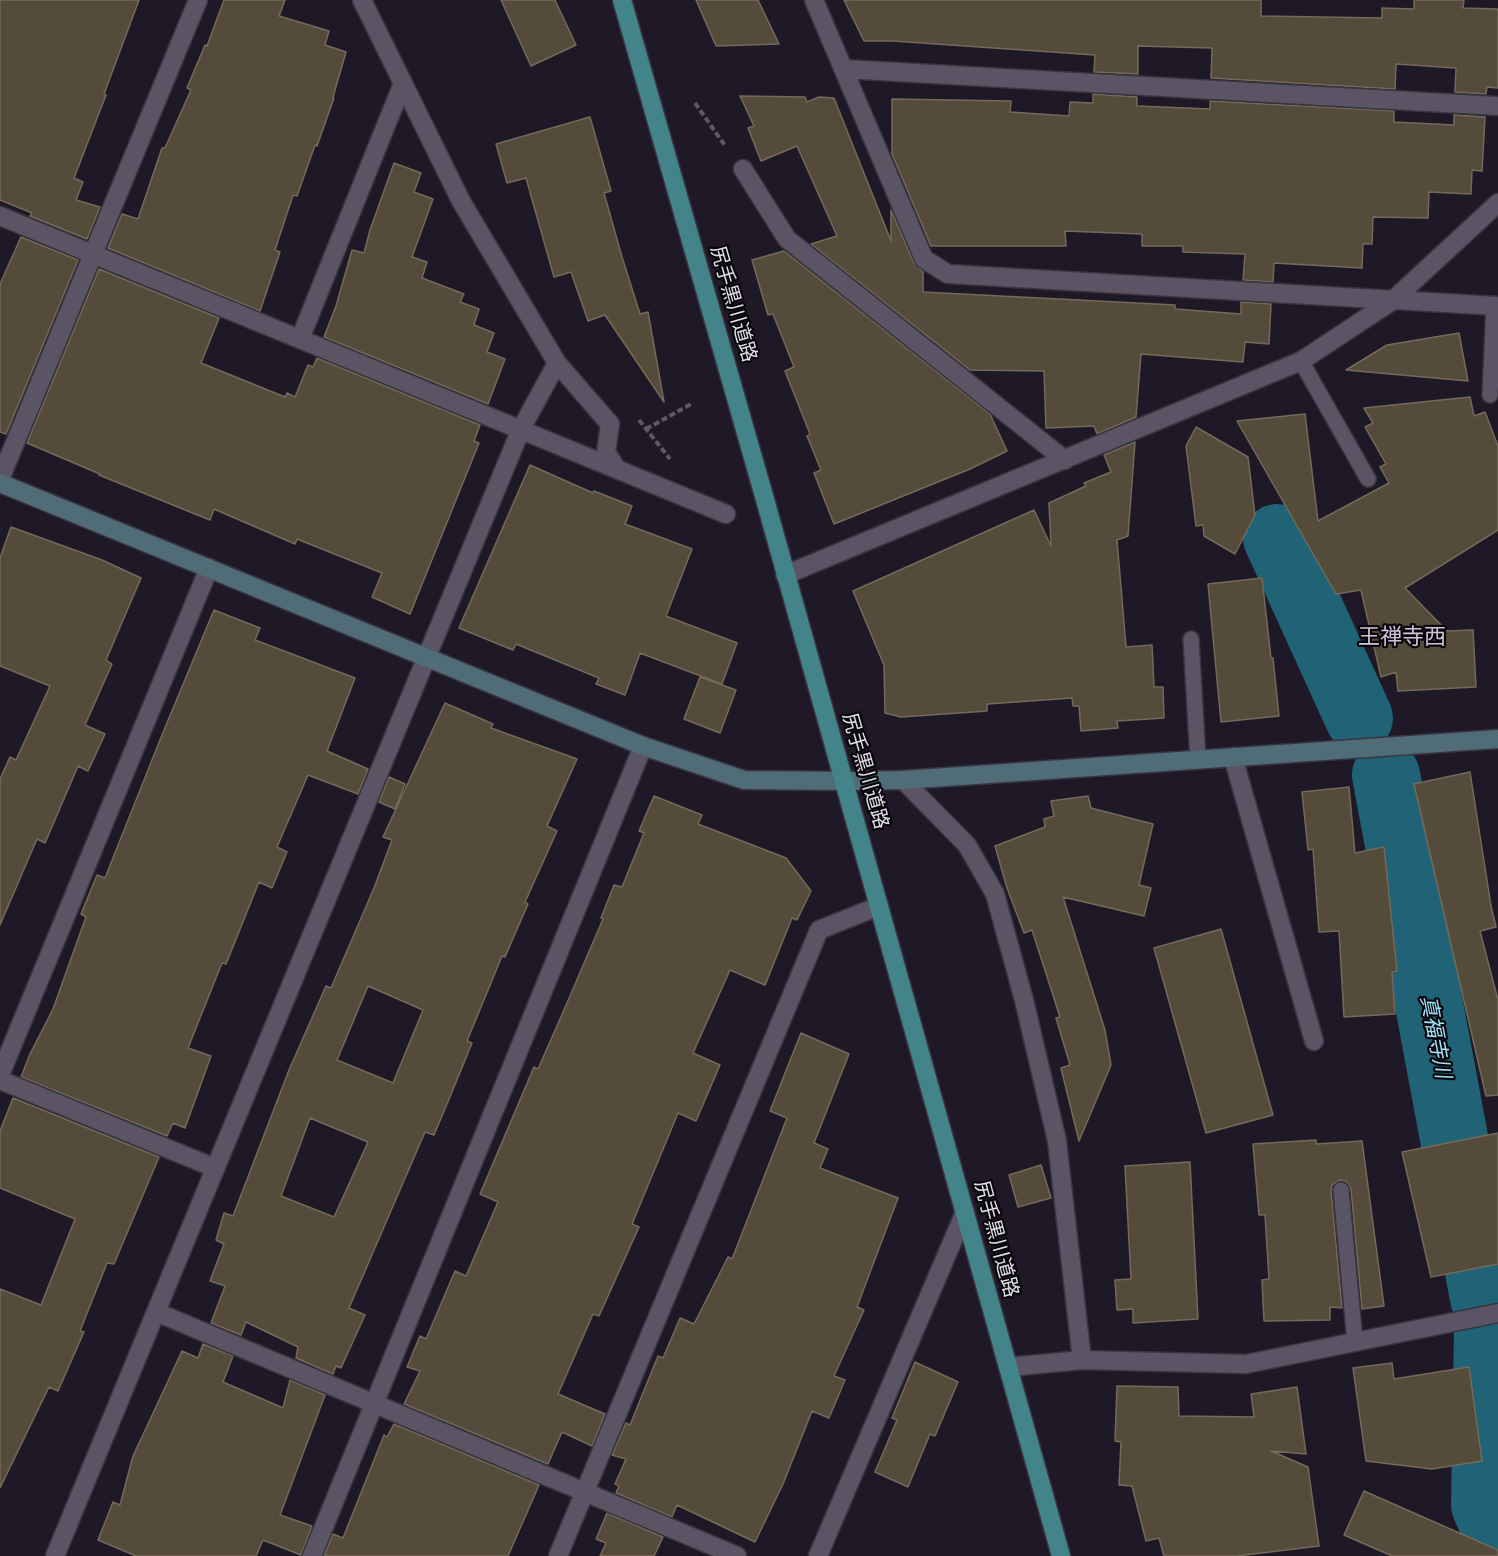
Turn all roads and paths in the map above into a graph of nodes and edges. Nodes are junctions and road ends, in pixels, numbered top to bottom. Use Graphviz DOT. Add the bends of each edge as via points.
graph roads {
  1 [pos="198,0"];
  2 [pos="362,0"];
  3 [pos="622,0"];
  4 [pos="814,0"];
  5 [pos="844,69"];
  6 [pos="403,83"];
  7 [pos="695,104"];
  8 [pos="1498,106"];
  9 [pos="742,169"];
  10 [pos="1498,203"];
  11 [pos="0,216"];
  12 [pos="93,254"];
  13 [pos="1392,301"];
  14 [pos="1496,306"];
  15 [pos="300,339"];
  16 [pos="1301,361"];
  17 [pos="557,363"];
  18 [pos="1490,395"];
  19 [pos="693,403"];
  20 [pos="635,414"];
  21 [pos="521,429"];
  22 [pos="646,429"];
  23 [pos="1065,460"];
  24 [pos="674,464"];
  25 [pos="616,468"];
  26 [pos="1368,479"];
  27 [pos="0,481"];
  28 [pos="726,514"];
  29 [pos="209,568"];
  30 [pos="785,575"];
  31 [pos="1191,639"];
  32 [pos="427,657"];
  33 [pos="1498,739"];
  34 [pos="643,746"];
  35 [pos="1233,757"];
  36 [pos="1198,760"];
  37 [pos="903,780"];
  38 [pos="844,781"];
  39 [pos="879,906"];
  40 [pos="1314,1041"];
  41 [pos="0,1075"];
  42 [pos="0,1080"];
  43 [pos="215,1168"];
  44 [pos="1341,1190"];
  45 [pos="965,1212"];
  46 [pos="156,1312"];
  47 [pos="1498,1314"];
  48 [pos="1355,1342"];
  49 [pos="1082,1360"];
  50 [pos="1008,1367"];
  51 [pos="374,1404"];
  52 [pos="584,1492"];
  53 [pos="55,1556"];
  54 [pos="312,1556"];
  55 [pos="558,1556"];
  56 [pos="736,1556"];
  57 [pos="818,1556"];
  58 [pos="1061,1556"];
  1 -- 12 [label="street"];
  2 -- 6 [label="street"];
  3 -- 30 [label="main road, 尻手黒川道路"];
  4 -- 5 [label="street"];
  5 -- 8 [label="street"];
  5 -- 13 [label="street" via="924,259 948,274"];
  6 -- 15 [label="street"];
  6 -- 17 [label="street" via="461,201"];
  7 -- 9 [label="path"];
  9 -- 23 [label="street" via="787,239"];
  10 -- 13 [label="street"];
  11 -- 12 [label="street"];
  12 -- 15 [label="street"];
  12 -- 27 [label="street"];
  13 -- 14 [label="street"];
  13 -- 16 [label="street"];
  14 -- 18 [label="lane"];
  15 -- 21 [label="street"];
  16 -- 23 [label="street"];
  16 -- 26 [label="lane"];
  17 -- 21 [label="street"];
  17 -- 25 [label="street" via="610,424 606,452"];
  19 -- 22 [label="path"];
  20 -- 22 [label="path"];
  21 -- 25 [label="street"];
  21 -- 32 [label="street"];
  22 -- 24 [label="path"];
  23 -- 30 [label="street"];
  25 -- 28 [label="street"];
  27 -- 29 [label="street"];
  29 -- 32 [label="street"];
  29 -- 41 [label="street"];
  30 -- 38 [label="main road, 尻手黒川道路"];
  31 -- 36 [label="lane"];
  32 -- 34 [label="street"];
  32 -- 43 [label="street"];
  33 -- 35 [label="street"];
  34 -- 38 [label="street" via="744,780"];
  34 -- 51 [label="street"];
  35 -- 36 [label="street"];
  35 -- 40 [label="street"];
  36 -- 37 [label="street"];
  37 -- 38 [label="street"];
  37 -- 49 [label="street" via="967,845 995,894 1057,1141"];
  38 -- 39 [label="main road, 尻手黒川道路"];
  39 -- 45 [label="main road, 尻手黒川道路"];
  39 -- 52 [label="street" via="819,930"];
  42 -- 43 [label="street"];
  43 -- 46 [label="street"];
  44 -- 48 [label="lane"];
  45 -- 50 [label="main road, 尻手黒川道路"];
  45 -- 57 [label="street"];
  46 -- 51 [label="street"];
  46 -- 53 [label="street"];
  47 -- 48 [label="street"];
  48 -- 49 [label="street" via="1246,1364"];
  49 -- 50 [label="street"];
  50 -- 58 [label="main road, 尻手黒川道路"];
  51 -- 52 [label="street"];
  51 -- 54 [label="street"];
  52 -- 55 [label="street"];
  52 -- 56 [label="street"];
}
